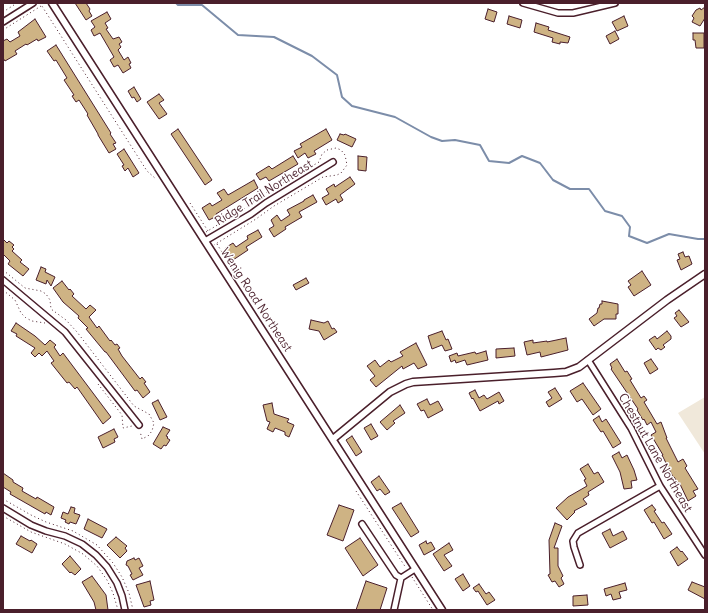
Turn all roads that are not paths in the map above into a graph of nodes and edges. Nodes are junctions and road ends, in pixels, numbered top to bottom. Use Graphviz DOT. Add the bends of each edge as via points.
graph roads {
  1 [pos="33,3"];
  2 [pos="52,3"];
  3 [pos="523,3"];
  4 [pos="615,3"];
  5 [pos="3,22"];
  6 [pos="333,162"];
  7 [pos="205,241"];
  8 [pos="705,274"];
  9 [pos="3,280"];
  10 [pos="588,360"];
  11 [pos="139,425"];
  12 [pos="333,439"];
  13 [pos="660,486"];
  14 [pos="3,508"];
  15 [pos="362,524"];
  16 [pos="705,555"];
  17 [pos="580,566"];
  18 [pos="415,569"];
  19 [pos="401,578"];
  20 [pos="125,610"];
  21 [pos="394,610"];
  22 [pos="442,610"];
  1 -- 5 [label="street"];
  2 -- 7 [label="street, Wenig Road Northeast"];
  3 -- 4 [label="street" via="558,13 573,13"];
  6 -- 7 [label="street, Ridge Trail Northeast"];
  7 -- 12 [label="street, Wenig Road Northeast"];
  8 -- 10 [label="street" via="673,295"];
  9 -- 11 [label="street" via="65,332"];
  10 -- 12 [label="street" via="566,372 406,384 390,392"];
  10 -- 13 [label="street, Chestnut Lane Northeast" via="631,428"];
  12 -- 18 [label="street, Wenig Road Northeast"];
  13 -- 16 [label="street, Chestnut Lane Northeast"];
  13 -- 17 [label="street" via="578,533 573,541"];
  14 -- 20 [label="street" via="31,525 66,536 96,555 117,583"];
  15 -- 19 [label="street" via="396,575"];
  18 -- 19 [label="street"];
  18 -- 22 [label="street, Wenig Road Northeast"];
  19 -- 21 [label="street"];
}
